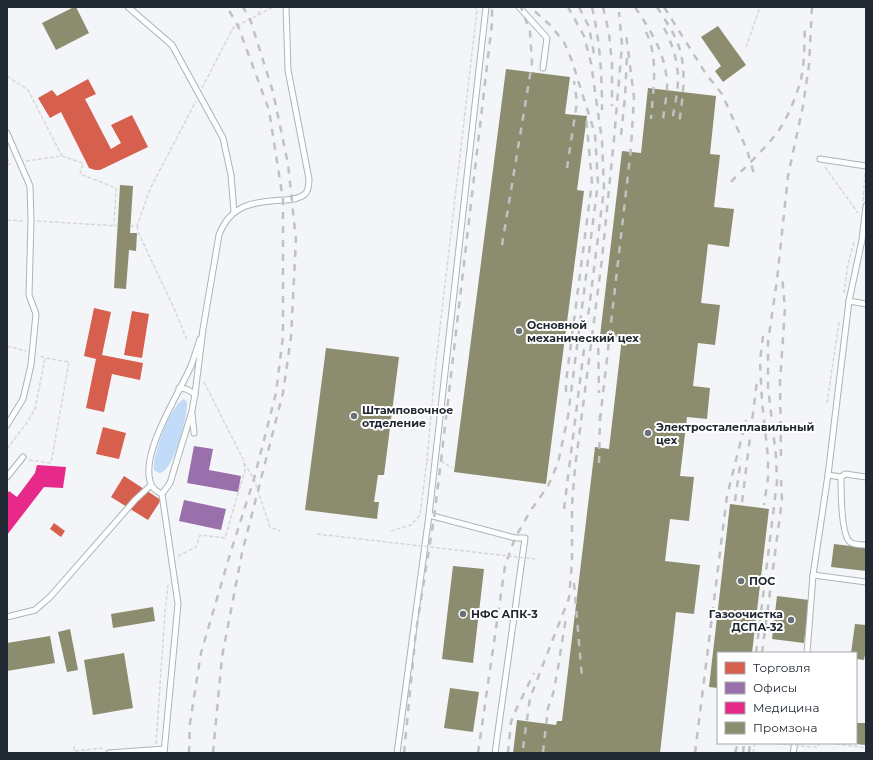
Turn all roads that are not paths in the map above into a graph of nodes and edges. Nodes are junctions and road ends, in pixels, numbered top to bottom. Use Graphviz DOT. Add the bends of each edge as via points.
graph roads {
  1 [pos="128,7"];
  2 [pos="286,7"];
  3 [pos="486,7"];
  4 [pos="520,7"];
  5 [pos="543,68"];
  6 [pos="7,133"];
  7 [pos="820,159"];
  8 [pos="866,166"];
  9 [pos="866,206"];
  10 [pos="234,212"];
  11 [pos="864,240"];
  12 [pos="849,302"];
  13 [pos="866,304"];
  14 [pos="203,329"];
  15 [pos="179,388"];
  16 [pos="195,394"];
  17 [pos="192,411"];
  18 [pos="7,425"];
  19 [pos="194,432"];
  20 [pos="24,459"];
  21 [pos="828,475"];
  22 [pos="7,477"];
  23 [pos="841,477"];
  24 [pos="866,477"];
  25 [pos="151,485"];
  26 [pos="162,494"];
  27 [pos="429,515"];
  28 [pos="866,545"];
  29 [pos="813,575"];
  30 [pos="866,582"];
  31 [pos="7,617"];
  32 [pos="806,652"];
  33 [pos="164,751"];
  34 [pos="109,753"];
  35 [pos="397,753"];
  36 [pos="495,753"];
  1 -- 10 [label="lane" via="172,45 223,138 231,175"];
  2 -- 10 [label="lane" via="288,70 309,188 305,194 292,200 256,203"];
  3 -- 27 [label="lane"];
  4 -- 5 [label="lane" via="547,38"];
  6 -- 18 [label="lane" via="30,186 29,295 36,314 33,353 23,398"];
  7 -- 8 [label="lane"];
  9 -- 11 [label="lane"];
  10 -- 14 [label="lane" via="219,234"];
  11 -- 12 [label="lane"];
  12 -- 13 [label="lane"];
  12 -- 21 [label="lane"];
  14 -- 15 [label="lane" via="191,366"];
  14 -- 16 [label="lane"];
  15 -- 16 [label="lane" via="191,390"];
  15 -- 25 [label="lane" via="153,446 149,469"];
  16 -- 17 [label="lane"];
  17 -- 19 [label="lane"];
  17 -- 26 [label="lane" via="170,483"];
  20 -- 22 [label="lane"];
  21 -- 23 [label="lane"];
  21 -- 29 [label="lane"];
  23 -- 24 [label="lane" via="845,474"];
  23 -- 28 [label="lane" via="841,504 847,538 852,544"];
  25 -- 26 [label="lane"];
  25 -- 31 [label="lane" via="50,597 35,610"];
  26 -- 33 [label="lane" via="178,604"];
  27 -- 35 [label="lane"];
  27 -- 36 [label="lane" via="515,538 525,538"];
  29 -- 30 [label="lane"];
  29 -- 32 [label="lane"];
  33 -- 34 [label="lane" via="156,749"];
}
